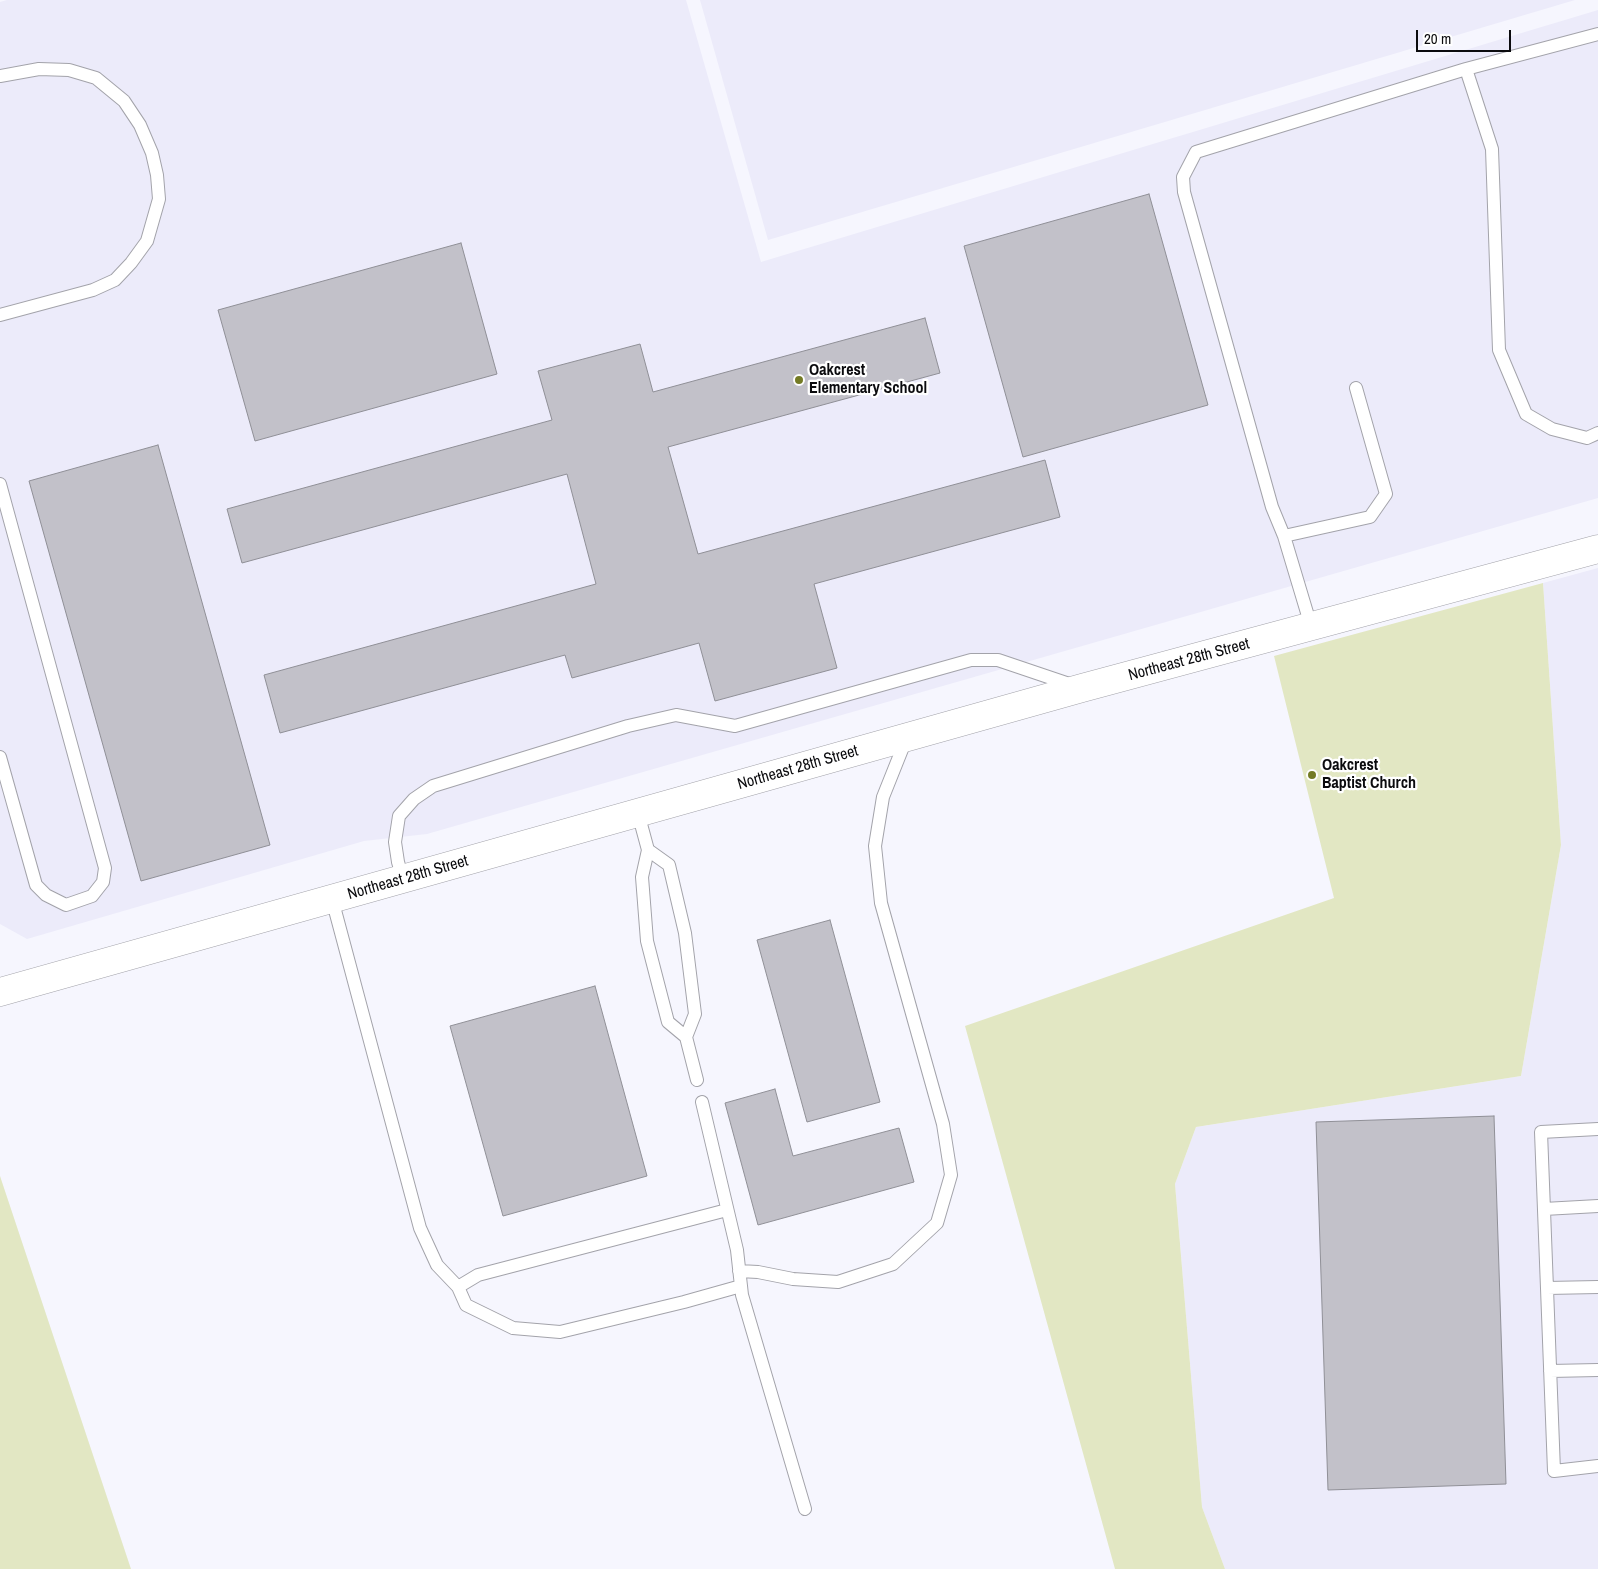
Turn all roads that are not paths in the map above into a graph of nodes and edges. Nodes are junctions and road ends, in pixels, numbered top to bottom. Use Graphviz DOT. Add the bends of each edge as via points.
graph roads {
  1 [pos="1598,34"];
  2 [pos="1466,69"];
  3 [pos="0,76"];
  4 [pos="0,315"];
  5 [pos="1356,388"];
  6 [pos="1598,433"];
  7 [pos="0,484"];
  8 [pos="1284,536"];
  9 [pos="1598,549"];
  10 [pos="1311,626"];
  11 [pos="1082,688"];
  12 [pos="908,737"];
  13 [pos="0,757"];
  14 [pos="638,813"];
  15 [pos="648,850"];
  16 [pos="403,879"];
  17 [pos="332,899"];
  18 [pos="0,992"];
  19 [pos="686,1037"];
  20 [pos="697,1080"];
  21 [pos="702,1102"];
  22 [pos="1598,1129"];
  23 [pos="1598,1206"];
  24 [pos="1544,1209"];
  25 [pos="727,1210"];
  26 [pos="739,1271"];
  27 [pos="741,1286"];
  28 [pos="458,1287"];
  29 [pos="1598,1287"];
  30 [pos="1547,1288"];
  31 [pos="1598,1370"];
  32 [pos="1550,1371"];
  33 [pos="1598,1466"];
  34 [pos="805,1509"];
  1 -- 2 [label="lane"];
  2 -- 6 [label="lane" via="1492,149 1499,350 1526,414 1552,429 1587,438"];
  2 -- 8 [label="lane" via="1196,152 1184,177 1184,192 1272,507"];
  3 -- 4 [label="lane" via="39,69 69,70 96,78 124,101 140,125 156,168 159,199 147,241 115,280 93,290"];
  5 -- 8 [label="lane" via="1386,494 1370,517"];
  7 -- 13 [label="lane" via="105,868 103,882 92,896 66,904 46,895 36,885"];
  8 -- 10 [label="lane"];
  9 -- 10 [label="street, Northeast 28th Street"];
  10 -- 11 [label="street, Northeast 28th Street"];
  11 -- 12 [label="street, Northeast 28th Street"];
  11 -- 16 [label="lane" via="998,660 971,660 735,726 676,715 628,726 433,786 414,799 399,816 395,842"];
  12 -- 14 [label="street, Northeast 28th Street"];
  12 -- 26 [label="lane" via="883,797 876,846 881,903 943,1124 951,1174 937,1223 893,1264 838,1282"];
  14 -- 15 [label="lane"];
  14 -- 16 [label="street, Northeast 28th Street"];
  15 -- 19 [label="lane" via="642,877 647,941 668,1022"];
  15 -- 19 [label="lane" via="669,865 685,933 695,1014"];
  16 -- 17 [label="street, Northeast 28th Street"];
  17 -- 18 [label="street, Northeast 28th Street"];
  17 -- 28 [label="lane" via="420,1228 437,1265"];
  19 -- 20 [label="lane"];
  21 -- 25 [label="lane"];
  22 -- 24 [label="lane" via="1541,1132"];
  23 -- 24 [label="lane"];
  24 -- 30 [label="lane"];
  25 -- 26 [label="lane"];
  25 -- 28 [label="lane" via="478,1275"];
  26 -- 27 [label="lane"];
  27 -- 28 [label="lane" via="560,1332 513,1328 466,1305"];
  27 -- 34 [label="lane"];
  29 -- 30 [label="lane"];
  30 -- 32 [label="lane"];
  31 -- 32 [label="lane"];
  32 -- 33 [label="lane" via="1554,1471"];
}
